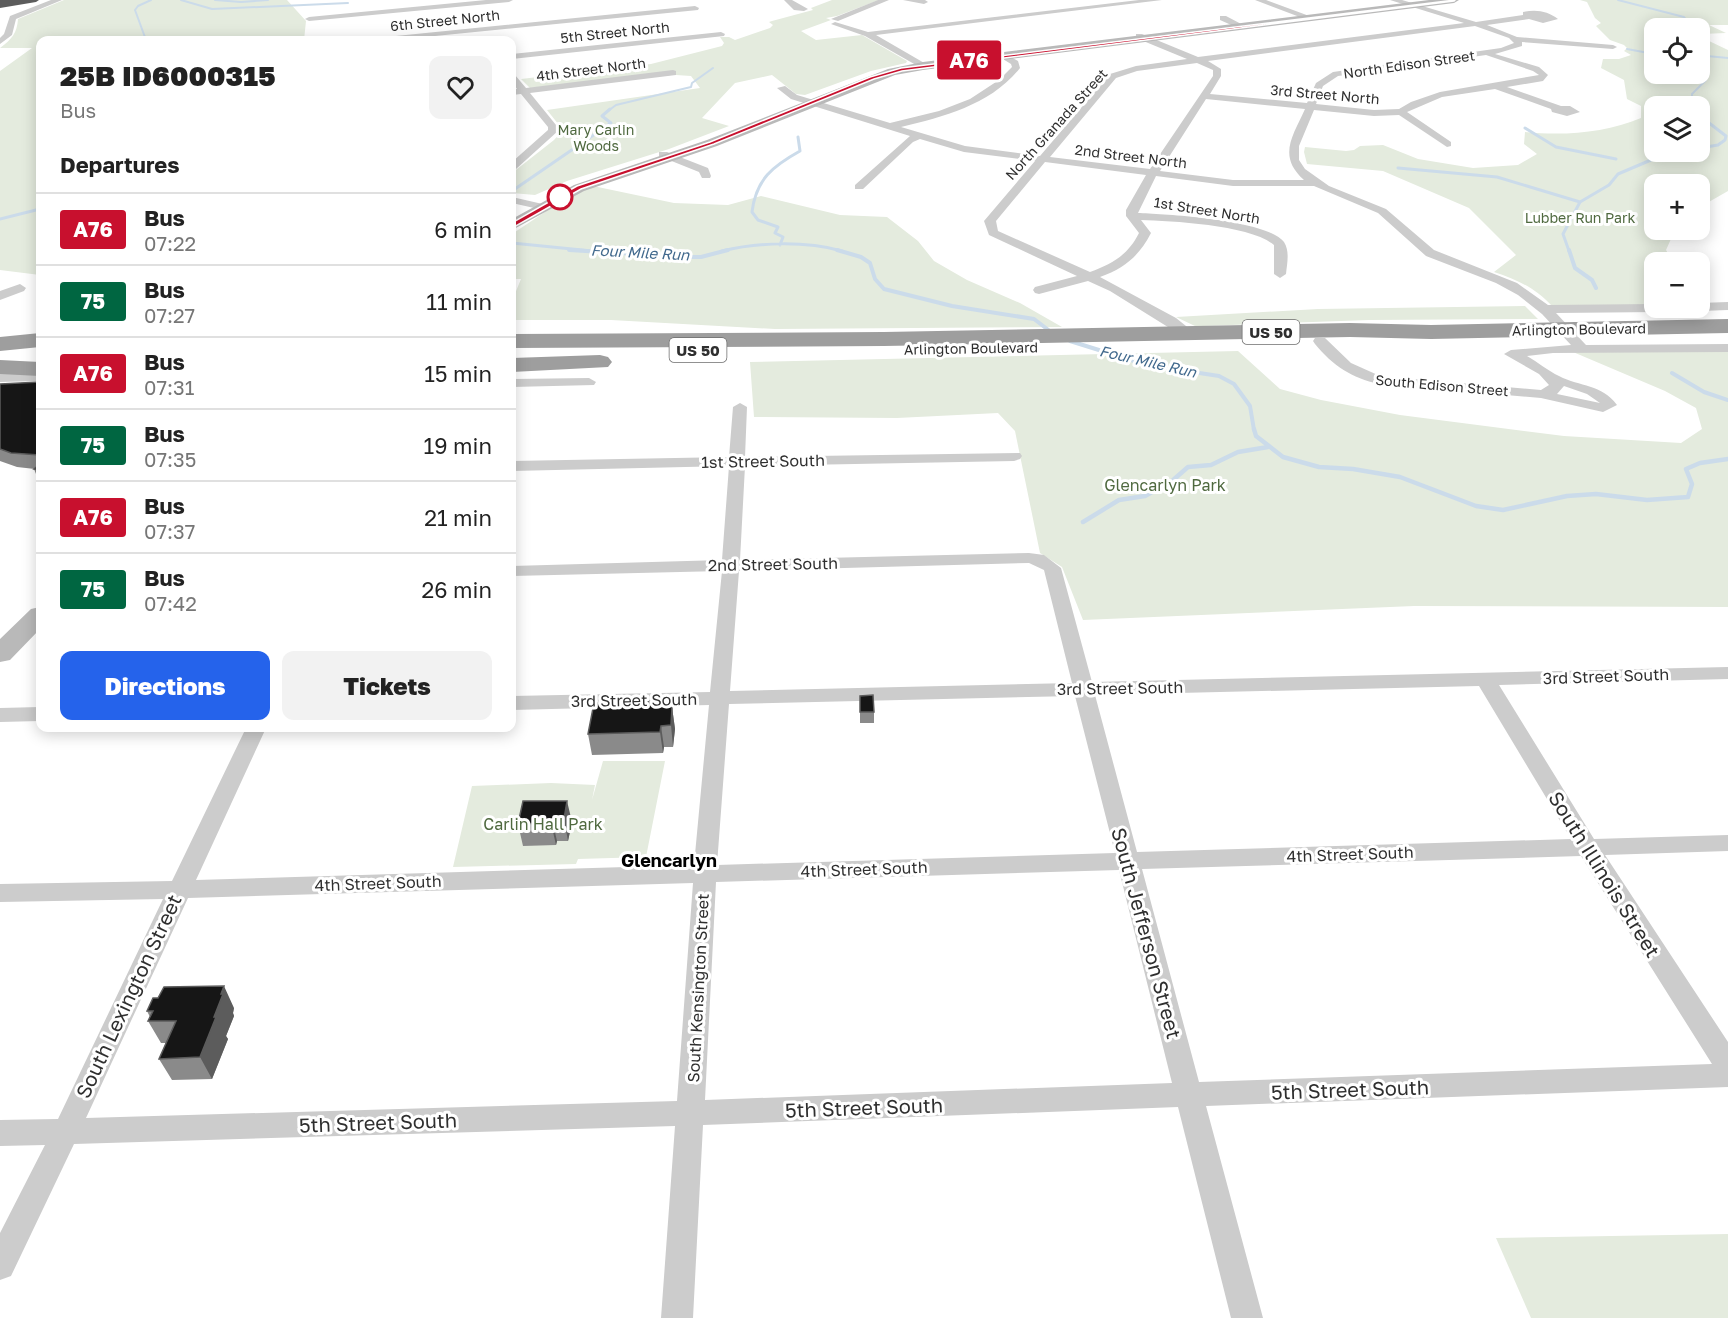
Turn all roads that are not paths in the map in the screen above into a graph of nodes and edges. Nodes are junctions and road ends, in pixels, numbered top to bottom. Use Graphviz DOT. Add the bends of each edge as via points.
graph roads {
  1 [pos="58,0"];
  2 [pos="509,0"];
  3 [pos="688,0"];
  4 [pos="788,0"];
  5 [pos="885,0"];
  6 [pos="907,0"];
  7 [pos="1158,0"];
  8 [pos="1258,0"];
  9 [pos="1394,0"];
  10 [pos="1432,0"];
  11 [pos="1454,0"];
  12 [pos="924,2"];
  13 [pos="448,3"];
  14 [pos="1410,4"];
  15 [pos="1036,6"];
  16 [pos="804,9"];
  17 [pos="6,13"];
  18 [pos="21,13"];
  19 [pos="1052,13"];
  20 [pos="458,15"];
  21 [pos="1306,16"];
  22 [pos="1529,17"];
  23 [pos="1223,18"];
  24 [pos="309,19"];
  25 [pos="1475,24"];
  26 [pos="1238,25"];
  27 [pos="468,27"];
  28 [pos="714,27"];
  29 [pos="868,34"];
  30 [pos="404,36"];
  31 [pos="476,36"];
  32 [pos="1142,37"];
  33 [pos="1516,39"];
  34 [pos="0,42"];
  35 [pos="1613,46"];
  36 [pos="1483,53"];
  37 [pos="999,55"];
  38 [pos="516,57"];
  39 [pos="1198,60"];
  40 [pos="921,64"];
  41 [pos="674,74"];
  42 [pos="516,82"];
  43 [pos="1498,87"];
  44 [pos="782,88"];
  45 [pos="523,91"];
  46 [pos="516,92"];
  47 [pos="1205,96"];
  48 [pos="810,101"];
  49 [pos="1310,107"];
  50 [pos="1558,108"];
  51 [pos="1401,112"];
  52 [pos="891,126"];
  53 [pos="918,136"];
  54 [pos="1447,144"];
  55 [pos="667,156"];
  56 [pos="1042,159"];
  57 [pos="516,163"];
  58 [pos="1153,173"];
  59 [pos="706,176"];
  60 [pos="1316,183"];
  61 [pos="859,187"];
  62 [pos="516,201"];
  63 [pos="536,205"];
  64 [pos="516,212"];
  65 [pos="1132,216"];
  66 [pos="516,222"];
  67 [pos="1280,274"];
  68 [pos="1088,276"];
  69 [pos="20,288"];
  70 [pos="1039,290"];
  71 [pos="0,296"];
  72 [pos="1728,306"];
  73 [pos="1710,307"];
  74 [pos="1644,308"];
  75 [pos="1542,309"];
  76 [pos="1728,326"];
  77 [pos="516,328"];
  78 [pos="1562,329"];
  79 [pos="1431,332"];
  80 [pos="1189,334"];
  81 [pos="36,340"];
  82 [pos="516,341"];
  83 [pos="1320,341"];
  84 [pos="0,344"];
  85 [pos="884,344"];
  86 [pos="36,348"];
  87 [pos="1728,348"];
  88 [pos="0,349"];
  89 [pos="1583,349"];
  90 [pos="516,351"];
  91 [pos="36,360"];
  92 [pos="516,365"];
  93 [pos="36,369"];
  94 [pos="1,371"];
  95 [pos="36,376"];
  96 [pos="1553,379"];
  97 [pos="589,382"];
  98 [pos="516,383"];
  99 [pos="1541,394"];
  100 [pos="740,407"];
  101 [pos="1014,456"];
  102 [pos="736,462"];
  103 [pos="516,466"];
  104 [pos="1034,558"];
  105 [pos="732,565"];
  106 [pos="516,571"];
  107 [pos="36,619"];
  108 [pos="0,654"];
  109 [pos="1728,673"];
  110 [pos="1486,681"];
  111 [pos="1084,688"];
  112 [pos="720,697"];
  113 [pos="516,703"];
  114 [pos="36,714"];
  115 [pos="0,715"];
  116 [pos="254,732"];
  117 [pos="1728,843"];
  118 [pos="1587,847"];
  119 [pos="1128,861"];
  120 [pos="705,873"];
  121 [pos="178,890"];
  122 [pos="0,893"];
  123 [pos="1728,1065"];
  124 [pos="1728,1074"];
  125 [pos="1190,1096"];
  126 [pos="691,1113"];
  127 [pos="66,1131"];
  128 [pos="0,1133"];
  129 [pos="0,1265"];
  130 [pos="677,1318"];
  131 [pos="1246,1318"];
  1 -- 18 [label="street"];
  2 -- 13 [label="street"];
  3 -- 27 [label="street, 6th Street North" via="697,10"];
  4 -- 16 [label="street"];
  5 -- 29 [label="street" via="835,21"];
  6 -- 12 [label="street"];
  7 -- 19 [label="street"];
  8 -- 21 [label="street"];
  9 -- 14 [label="street, North Edison Street"];
  10 -- 14 [label="main road"];
  11 -- 14 [label="main road"];
  13 -- 20 [label="street"];
  13 -- 24 [label="street"];
  14 -- 21 [label="main road"];
  14 -- 25 [label="street, North Edison Street"];
  15 -- 19 [label="street"];
  17 -- 18 [label="street"];
  18 -- 34 [label="street" via="12,19 8,35"];
  19 -- 29 [label="street"];
  21 -- 26 [label="main road"];
  22 -- 25 [label="street, North Granada Street"];
  23 -- 26 [label="street"];
  25 -- 33 [label="street, North Edison Street"];
  25 -- 39 [label="street, North Granada Street"];
  26 -- 32 [label="main road"];
  27 -- 30 [label="street, 6th Street North"];
  27 -- 31 [label="street"];
  28 -- 38 [label="street, 5th Street North" via="722,35"];
  29 -- 40 [label="street"];
  32 -- 37 [label="main road"];
  32 -- 39 [label="street"];
  33 -- 35 [label="street"];
  33 -- 36 [label="street, North Edison Street" via="1519,44 1514,48"];
  36 -- 43 [label="street, 3rd Street North" via="1544,75"];
  36 -- 49 [label="street, North Edison Street" via="1336,74 1319,85"];
  37 -- 40 [label="main road"];
  37 -- 52 [label="street" via="1015,63 1016,69 978,101"];
  39 -- 47 [label="street" via="1217,69"];
  39 -- 56 [label="street, North Granada Street" via="1113,76"];
  40 -- 48 [label="main road"];
  41 -- 45 [label="street, 4th Street North"];
  42 -- 45 [label="street"];
  43 -- 50 [label="street"];
  43 -- 51 [label="street, 3rd Street North" via="1440,95"];
  44 -- 48 [label="street, 2nd Street North"];
  45 -- 46 [label="street, 4th Street North"];
  45 -- 57 [label="street" via="553,131"];
  47 -- 49 [label="street, 3rd Street North"];
  47 -- 58 [label="street"];
  48 -- 52 [label="street, 2nd Street North"];
  48 -- 55 [label="main road"];
  49 -- 51 [label="street, 3rd Street North" via="1374,114"];
  49 -- 60 [label="street, North Edison Street" via="1292,156 1296,168"];
  51 -- 54 [label="street"];
  52 -- 53 [label="street, 2nd Street North"];
  53 -- 56 [label="street, 2nd Street North" via="964,149"];
  53 -- 61 [label="street"];
  55 -- 59 [label="street" via="704,170"];
  55 -- 63 [label="main road"];
  56 -- 58 [label="street, 2nd Street North"];
  56 -- 68 [label="street, North Granada Street" via="990,221 993,233"];
  58 -- 60 [label="street, 2nd Street North" via="1254,184"];
  58 -- 65 [label="street"];
  60 -- 75 [label="street, North Edison Street" via="1376,207 1430,253 1509,284"];
  62 -- 63 [label="street"];
  63 -- 64 [label="main road"];
  63 -- 66 [label="main road"];
  65 -- 67 [label="street, 1st Street North" via="1259,231 1277,240 1281,248"];
  65 -- 68 [label="street" via="1145,233 1136,249 1124,260"];
  68 -- 70 [label="street"];
  68 -- 80 [label="street, North Granada Street"];
  69 -- 71 [label="street"];
  72 -- 73 [label="street"];
  74 -- 75 [label="street"];
  75 -- 78 [label="street, North Edison Street"];
  76 -- 78 [label="highway, Arlington Boulevard / US 50"];
  77 -- 85 [label="highway" via="662,329"];
  78 -- 79 [label="highway, Arlington Boulevard / US 50"];
  78 -- 89 [label="street"];
  79 -- 80 [label="highway, Arlington Boulevard / US 50"];
  79 -- 83 [label="highway, Arlington Boulevard / US 50"];
  80 -- 85 [label="highway, Arlington Boulevard / US 50" via="972,338"];
  81 -- 84 [label="highway"];
  82 -- 85 [label="highway, Arlington Boulevard / US 50"];
  83 -- 85 [label="highway, Arlington Boulevard / US 50" via="1003,348"];
  83 -- 99 [label="street, South Edison Street" via="1346,368 1366,377 1395,383"];
  85 -- 90 [label="highway, Arlington Boulevard / US 50"];
  85 -- 92 [label="highway"];
  86 -- 88 [label="highway"];
  87 -- 89 [label="street"];
  89 -- 96 [label="street, South Edison Street" via="1511,354"];
  91 -- 94 [label="highway"];
  93 -- 94 [label="highway"];
  94 -- 95 [label="street"];
  96 -- 99 [label="street" via="1557,387"];
  96 -- 99 [label="street, South Edison Street" via="1580,386 1610,405 1594,407"];
  97 -- 98 [label="street"];
  100 -- 102 [label="street, South Kensington Street"];
  101 -- 102 [label="street, 1st Street South"];
  102 -- 103 [label="street, 1st Street South"];
  102 -- 105 [label="street, South Kensington Street"];
  104 -- 105 [label="street, 2nd Street South"];
  104 -- 111 [label="street, South Jefferson Street" via="1052,568"];
  105 -- 106 [label="street, 2nd Street South"];
  105 -- 112 [label="street, South Kensington Street"];
  107 -- 108 [label="main road"];
  109 -- 110 [label="street, 3rd Street South"];
  110 -- 111 [label="street, 3rd Street South"];
  110 -- 118 [label="street, South Illinois Street"];
  111 -- 112 [label="street, 3rd Street South"];
  111 -- 119 [label="street, South Jefferson Street"];
  112 -- 113 [label="street, 3rd Street South"];
  112 -- 120 [label="street, South Kensington Street"];
  114 -- 115 [label="street"];
  116 -- 121 [label="street, South Lexington Street"];
  117 -- 118 [label="street, 4th Street South"];
  118 -- 119 [label="street, 4th Street South"];
  118 -- 123 [label="street, South Illinois Street"];
  119 -- 120 [label="street, 4th Street South"];
  119 -- 125 [label="street, South Jefferson Street"];
  120 -- 121 [label="street, 4th Street South"];
  120 -- 126 [label="street, South Kensington Street"];
  121 -- 122 [label="street, 4th Street South"];
  121 -- 127 [label="street, South Lexington Street"];
  124 -- 125 [label="street, 5th Street South"];
  125 -- 126 [label="street, 5th Street South"];
  125 -- 131 [label="street, South Jefferson Street"];
  126 -- 127 [label="street, 5th Street South"];
  126 -- 130 [label="street, South Kensington Street"];
  127 -- 128 [label="street, 5th Street South"];
  127 -- 129 [label="street, South Lexington Street"];
}
